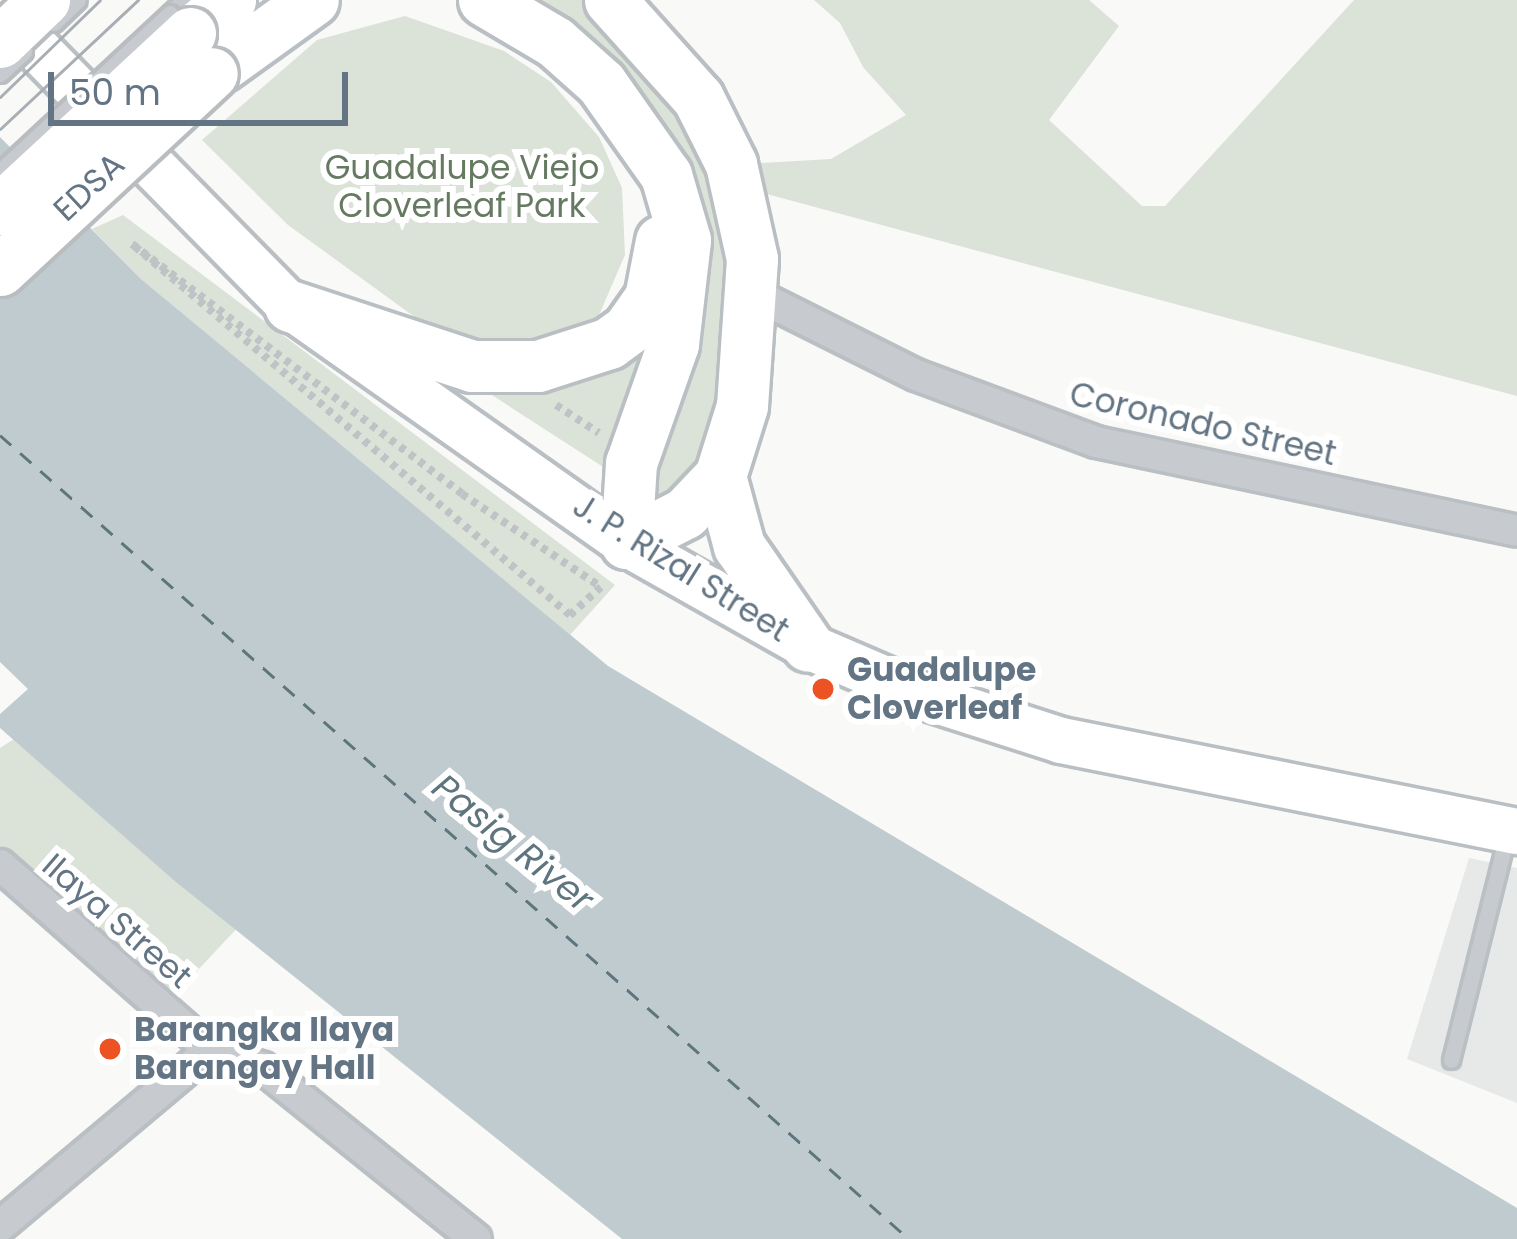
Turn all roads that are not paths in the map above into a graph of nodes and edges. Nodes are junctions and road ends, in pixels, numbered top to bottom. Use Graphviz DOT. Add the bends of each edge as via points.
graph roads {
  1 [pos="44,0"];
  2 [pos="78,0"];
  3 [pos="230,0"];
  4 [pos="278,0"];
  5 [pos="313,0"];
  6 [pos="484,0"];
  7 [pos="610,0"];
  8 [pos="0,11"];
  9 [pos="195,37"];
  10 [pos="0,42"];
  11 [pos="0,74"];
  12 [pos="0,171"];
  13 [pos="666,175"];
  14 [pos="0,208"];
  15 [pos="0,270"];
  16 [pos="752,293"];
  17 [pos="290,306"];
  18 [pos="720,476"];
  19 [pos="1517,531"];
  20 [pos="626,543"];
  21 [pos="808,646"];
  22 [pos="1513,830"];
  23 [pos="0,865"];
  24 [pos="210,1050"];
  25 [pos="1451,1060"];
  26 [pos="0,1226"];
  27 [pos="476,1239"];
  1 -- 10 [label="highway, bridge"];
  2 -- 11 [label="lane, bridge"];
  3 -- 9 [label="highway, EDSA"];
  4 -- 9 [label="highway, EDSA"];
  5 -- 9 [label="highway"];
  6 -- 13 [label="highway" via="580,61"];
  7 -- 16 [label="highway" via="671,63 716,131 744,208"];
  8 -- 17 [label="main road, J. P. Rizal Street"];
  9 -- 12 [label="lane, bridge"];
  9 -- 14 [label="highway, EDSA, bridge"];
  9 -- 15 [label="highway, EDSA, bridge"];
  13 -- 17 [label="highway" via="657,275 641,314 609,344 565,360 472,366"];
  13 -- 20 [label="highway" via="685,240 682,308 631,463"];
  16 -- 18 [label="highway" via="742,406"];
  16 -- 19 [label="street, Coronado Street" via="916,375 1096,442"];
  17 -- 20 [label="main road, J. P. Rizal Street"];
  18 -- 20 [label="highway" via="685,513"];
  18 -- 21 [label="highway" via="739,546"];
  20 -- 21 [label="main road, J. P. Rizal Street"];
  21 -- 22 [label="main road, J. P. Rizal Street" via="926,697 1061,740"];
  22 -- 25 [label="lane"];
  23 -- 24 [label="street, Ilaya Street"];
  24 -- 26 [label="street"];
  24 -- 27 [label="street, Ilaya Street" via="263,1067"];
}
